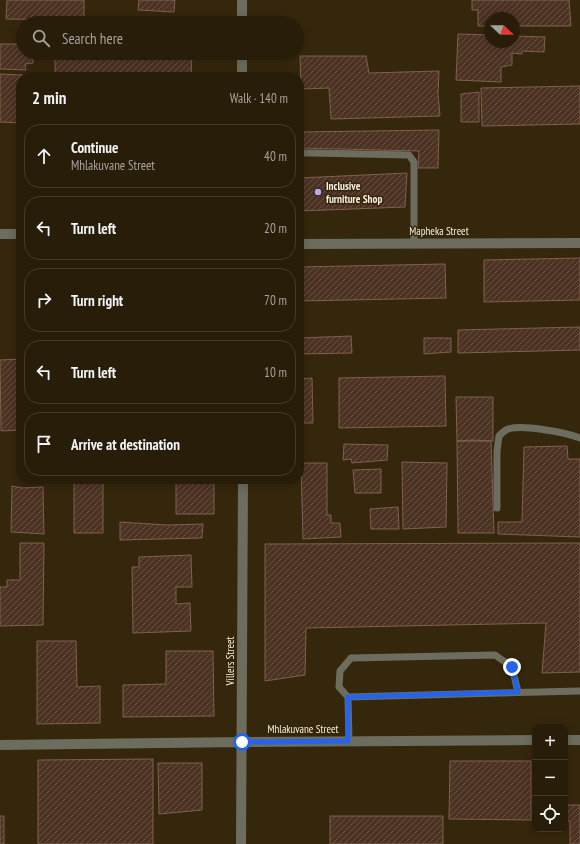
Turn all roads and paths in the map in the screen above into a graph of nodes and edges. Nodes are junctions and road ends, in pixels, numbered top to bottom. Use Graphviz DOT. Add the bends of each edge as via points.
graph roads {
  1 [pos="242,0"];
  2 [pos="242,16"];
  3 [pos="242,60"];
  4 [pos="242,72"];
  5 [pos="304,153"];
  6 [pos="0,234"];
  7 [pos="16,234"];
  8 [pos="414,243"];
  9 [pos="580,243"];
  10 [pos="304,244"];
  11 [pos="580,438"];
  12 [pos="243,484"];
  13 [pos="497,508"];
  14 [pos="580,691"];
  15 [pos="518,692"];
  16 [pos="348,697"];
  17 [pos="532,740"];
  18 [pos="568,740"];
  19 [pos="580,740"];
  20 [pos="348,741"];
  21 [pos="242,742"];
  22 [pos="0,745"];
  23 [pos="241,844"];
  1 -- 2 [label="street"];
  3 -- 4 [label="street"];
  5 -- 8 [label="lane" via="409,155 414,162"];
  6 -- 7 [label="street"];
  8 -- 9 [label="street, Mapheka Street"];
  8 -- 10 [label="street, Mapheka Street"];
  11 -- 13 [label="lane" via="571,434 528,427 507,429 499,436 497,451"];
  12 -- 21 [label="street, Villers Street"];
  14 -- 15 [label="lane"];
  15 -- 16 [label="lane"];
  15 -- 16 [label="lane" via="512,667 495,655 351,658 340,671 339,687"];
  16 -- 20 [label="lane"];
  17 -- 20 [label="street, Mhlakuvane Street"];
  18 -- 19 [label="street"];
  20 -- 21 [label="street, Mhlakuvane Street"];
  21 -- 22 [label="street, Mhlakuvane Street"];
  21 -- 23 [label="street, Villers Street"];
}
